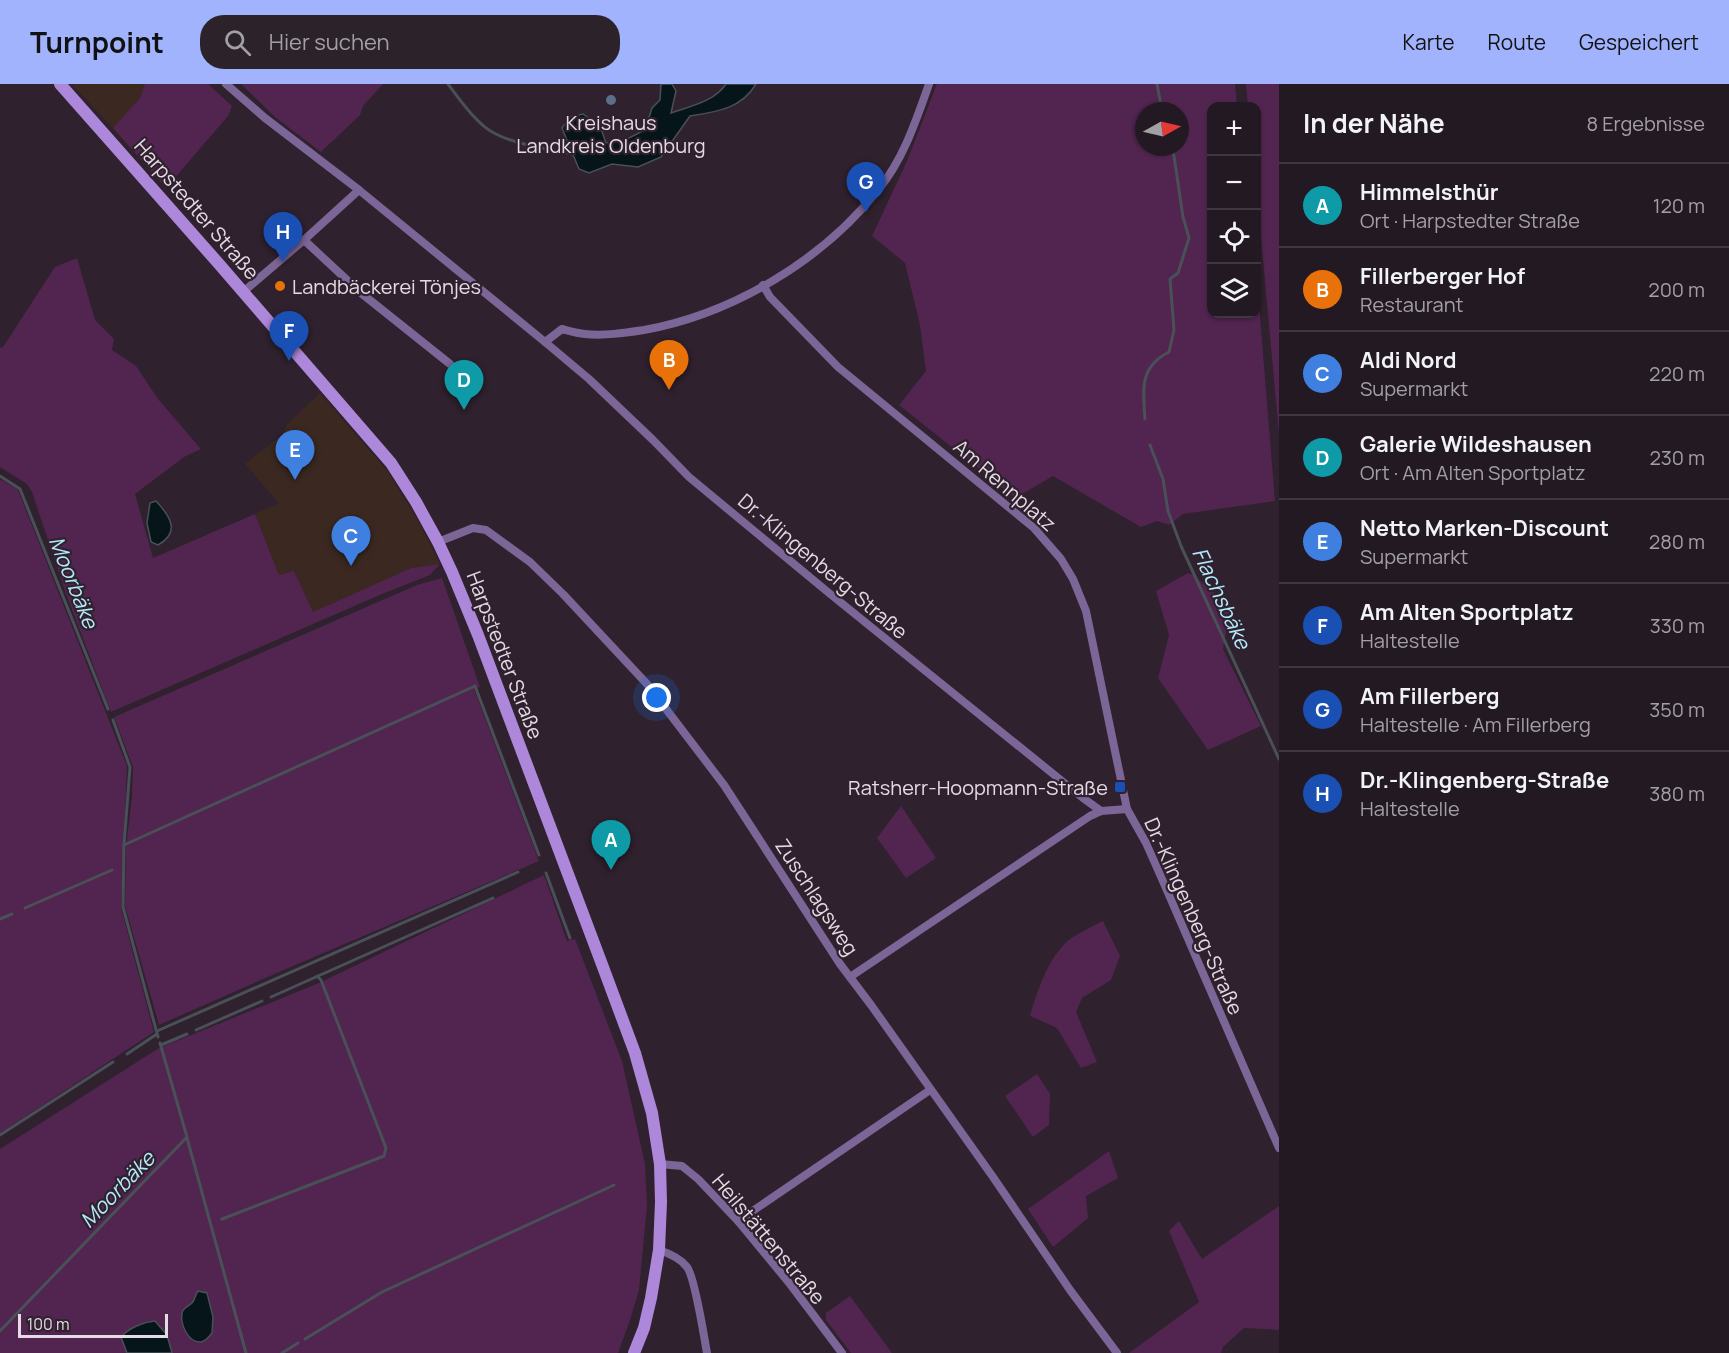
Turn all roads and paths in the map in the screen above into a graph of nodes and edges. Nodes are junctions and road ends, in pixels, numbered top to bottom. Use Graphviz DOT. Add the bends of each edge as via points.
graph roads {
  1 [pos="60,84"];
  2 [pos="226,84"];
  3 [pos="929,84"];
  4 [pos="359,190"];
  5 [pos="304,240"];
  6 [pos="763,285"];
  7 [pos="243,292"];
  8 [pos="545,342"];
  9 [pos="450,364"];
  10 [pos="438,542"];
  11 [pos="1127,809"];
  12 [pos="1101,811"];
  13 [pos="850,977"];
  14 [pos="930,1090"];
  15 [pos="1279,1148"];
  16 [pos="660,1164"];
  17 [pos="738,1221"];
  18 [pos="659,1250"];
  19 [pos="634,1353"];
  20 [pos="707,1353"];
  21 [pos="842,1353"];
  22 [pos="1118,1353"];
  1 -- 7 [label="main road, Harpstedter Straße"];
  2 -- 4 [label="street, Dr.-Klingenberg-Straße"];
  3 -- 6 [label="street" via="899,158 878,190 843,229 808,258"];
  4 -- 5 [label="street"];
  4 -- 8 [label="street, Dr.-Klingenberg-Straße"];
  5 -- 7 [label="street"];
  5 -- 9 [label="street" via="361,293"];
  6 -- 8 [label="street" via="715,310 667,326 619,334 562,329"];
  6 -- 11 [label="street, Am Rennplatz" via="838,367 1034,528 1061,559 1086,611"];
  7 -- 10 [label="main road, Harpstedter Straße" via="391,463"];
  8 -- 12 [label="street, Dr.-Klingenberg-Straße" via="589,378 689,477"];
  10 -- 13 [label="street, Zuschlagsweg" via="473,528 486,530 530,562 563,594 646,684 724,785"];
  10 -- 16 [label="main road, Harpstedter Straße" via="478,634 635,1053 652,1113"];
  11 -- 12 [label="street, Dr.-Klingenberg-Straße"];
  11 -- 15 [label="street, Dr.-Klingenberg-Straße" via="1146,843"];
  12 -- 13 [label="street"];
  13 -- 14 [label="street, Zuschlagsweg"];
  14 -- 17 [label="street"];
  14 -- 22 [label="street, Zuschlagsweg"];
  16 -- 17 [label="street, Heilstättenstraße" via="682,1166"];
  16 -- 18 [label="main road, Harpstedter Straße"];
  17 -- 21 [label="street, Heilstättenstraße"];
  18 -- 19 [label="main road, Harpstedter Straße" via="644,1328"];
  18 -- 20 [label="street" via="687,1266"];
}
